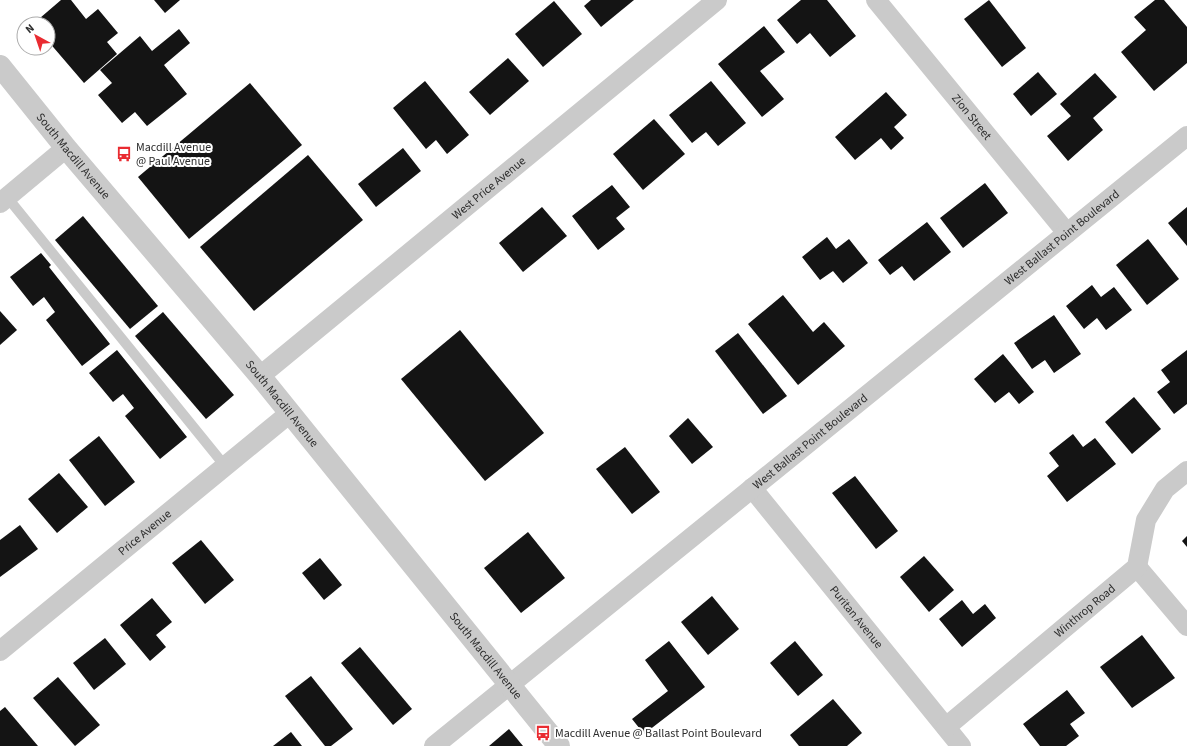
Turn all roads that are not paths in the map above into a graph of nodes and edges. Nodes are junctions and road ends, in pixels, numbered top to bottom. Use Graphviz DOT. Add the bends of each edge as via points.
graph roads {
  1 [pos="717,0"];
  2 [pos="876,0"];
  3 [pos="0,66"];
  4 [pos="1187,136"];
  5 [pos="66,148"];
  6 [pos="4,200"];
  7 [pos="1067,233"];
  8 [pos="260,376"];
  9 [pos="290,413"];
  10 [pos="225,466"];
  11 [pos="1187,471"];
  12 [pos="752,488"];
  13 [pos="1137,567"];
  14 [pos="1187,626"];
  15 [pos="0,651"];
  16 [pos="509,685"];
  17 [pos="946,727"];
  18 [pos="434,746"];
  19 [pos="559,746"];
  20 [pos="961,746"];
  1 -- 8 [label="street, West Price Avenue"];
  2 -- 7 [label="street, Zion Street"];
  3 -- 5 [label="street, South Macdill Avenue"];
  4 -- 7 [label="street, West Ballast Point Boulevard"];
  5 -- 6 [label="street"];
  5 -- 8 [label="street, South Macdill Avenue"];
  6 -- 10 [label="lane"];
  7 -- 12 [label="street, West Ballast Point Boulevard"];
  8 -- 9 [label="street, South Macdill Avenue"];
  9 -- 10 [label="street, Price Avenue"];
  9 -- 16 [label="street, South Macdill Avenue"];
  10 -- 15 [label="street, Price Avenue"];
  11 -- 13 [label="street" via="1165,489 1146,520"];
  12 -- 16 [label="street, West Ballast Point Boulevard"];
  12 -- 17 [label="street, Puritan Avenue"];
  13 -- 14 [label="street"];
  13 -- 17 [label="street, Winthrop Road"];
  16 -- 18 [label="street, West Ballast Point Boulevard"];
  16 -- 19 [label="street, South Macdill Avenue"];
  17 -- 20 [label="street, Puritan Avenue"];
}
